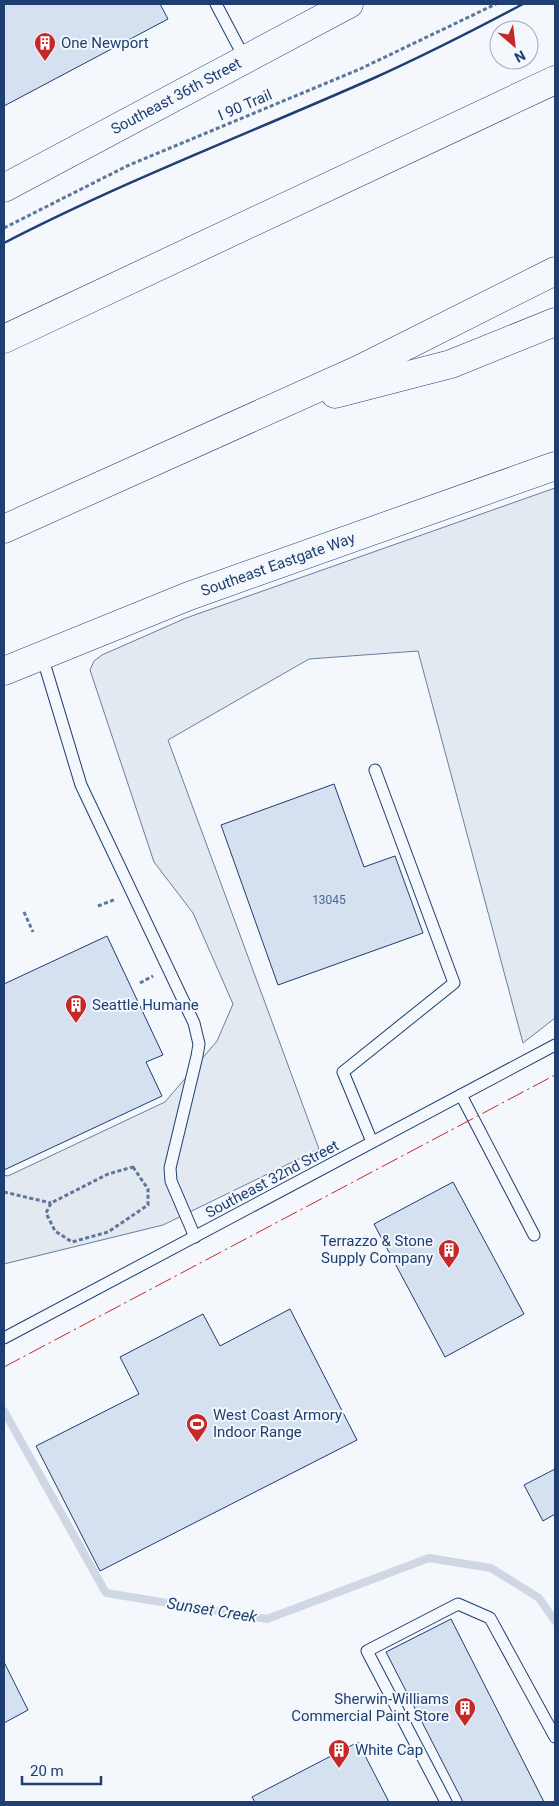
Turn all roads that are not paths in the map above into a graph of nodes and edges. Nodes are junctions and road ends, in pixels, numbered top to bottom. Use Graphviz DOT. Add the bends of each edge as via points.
graph roads {
  1 [pos="216,4"];
  2 [pos="349,4"];
  3 [pos="245,59"];
  4 [pos="555,80"];
  5 [pos="4,188"];
  6 [pos="555,271"];
  7 [pos="555,322"];
  8 [pos="4,339"];
  9 [pos="263,412"];
  10 [pos="555,466"];
  11 [pos="4,529"];
  12 [pos="42,656"];
  13 [pos="4,671"];
  14 [pos="375,770"];
  15 [pos="555,1045"];
  16 [pos="461,1095"];
  17 [pos="372,1142"];
  18 [pos="534,1235"];
  19 [pos="195,1237"];
  20 [pos="4,1338"];
  21 [pos="555,1737"];
  22 [pos="446,1802"];
  1 -- 3 [label="lane"];
  2 -- 3 [label="main road, Southeast 36th Street"];
  3 -- 5 [label="main road, Southeast 36th Street"];
  4 -- 8 [label="main road"];
  6 -- 9 [label="main road" via="360,369"];
  7 -- 9 [label="main road" via="451,364"];
  9 -- 11 [label="main road"];
  10 -- 12 [label="main road, Southeast Eastgate Way" via="189,596"];
  12 -- 13 [label="main road, Southeast Eastgate Way"];
  12 -- 19 [label="lane" via="82,786 194,1023 199,1044 170,1168 171,1181"];
  14 -- 17 [label="lane" via="454,984 343,1072"];
  15 -- 16 [label="lane, Southeast 32nd Street"];
  16 -- 17 [label="lane, Southeast 32nd Street"];
  16 -- 18 [label="lane"];
  17 -- 19 [label="lane, Southeast 32nd Street"];
  19 -- 20 [label="lane, Southeast 32nd Street"];
  21 -- 22 [label="lane" via="490,1618 458,1604 367,1651"];
}
